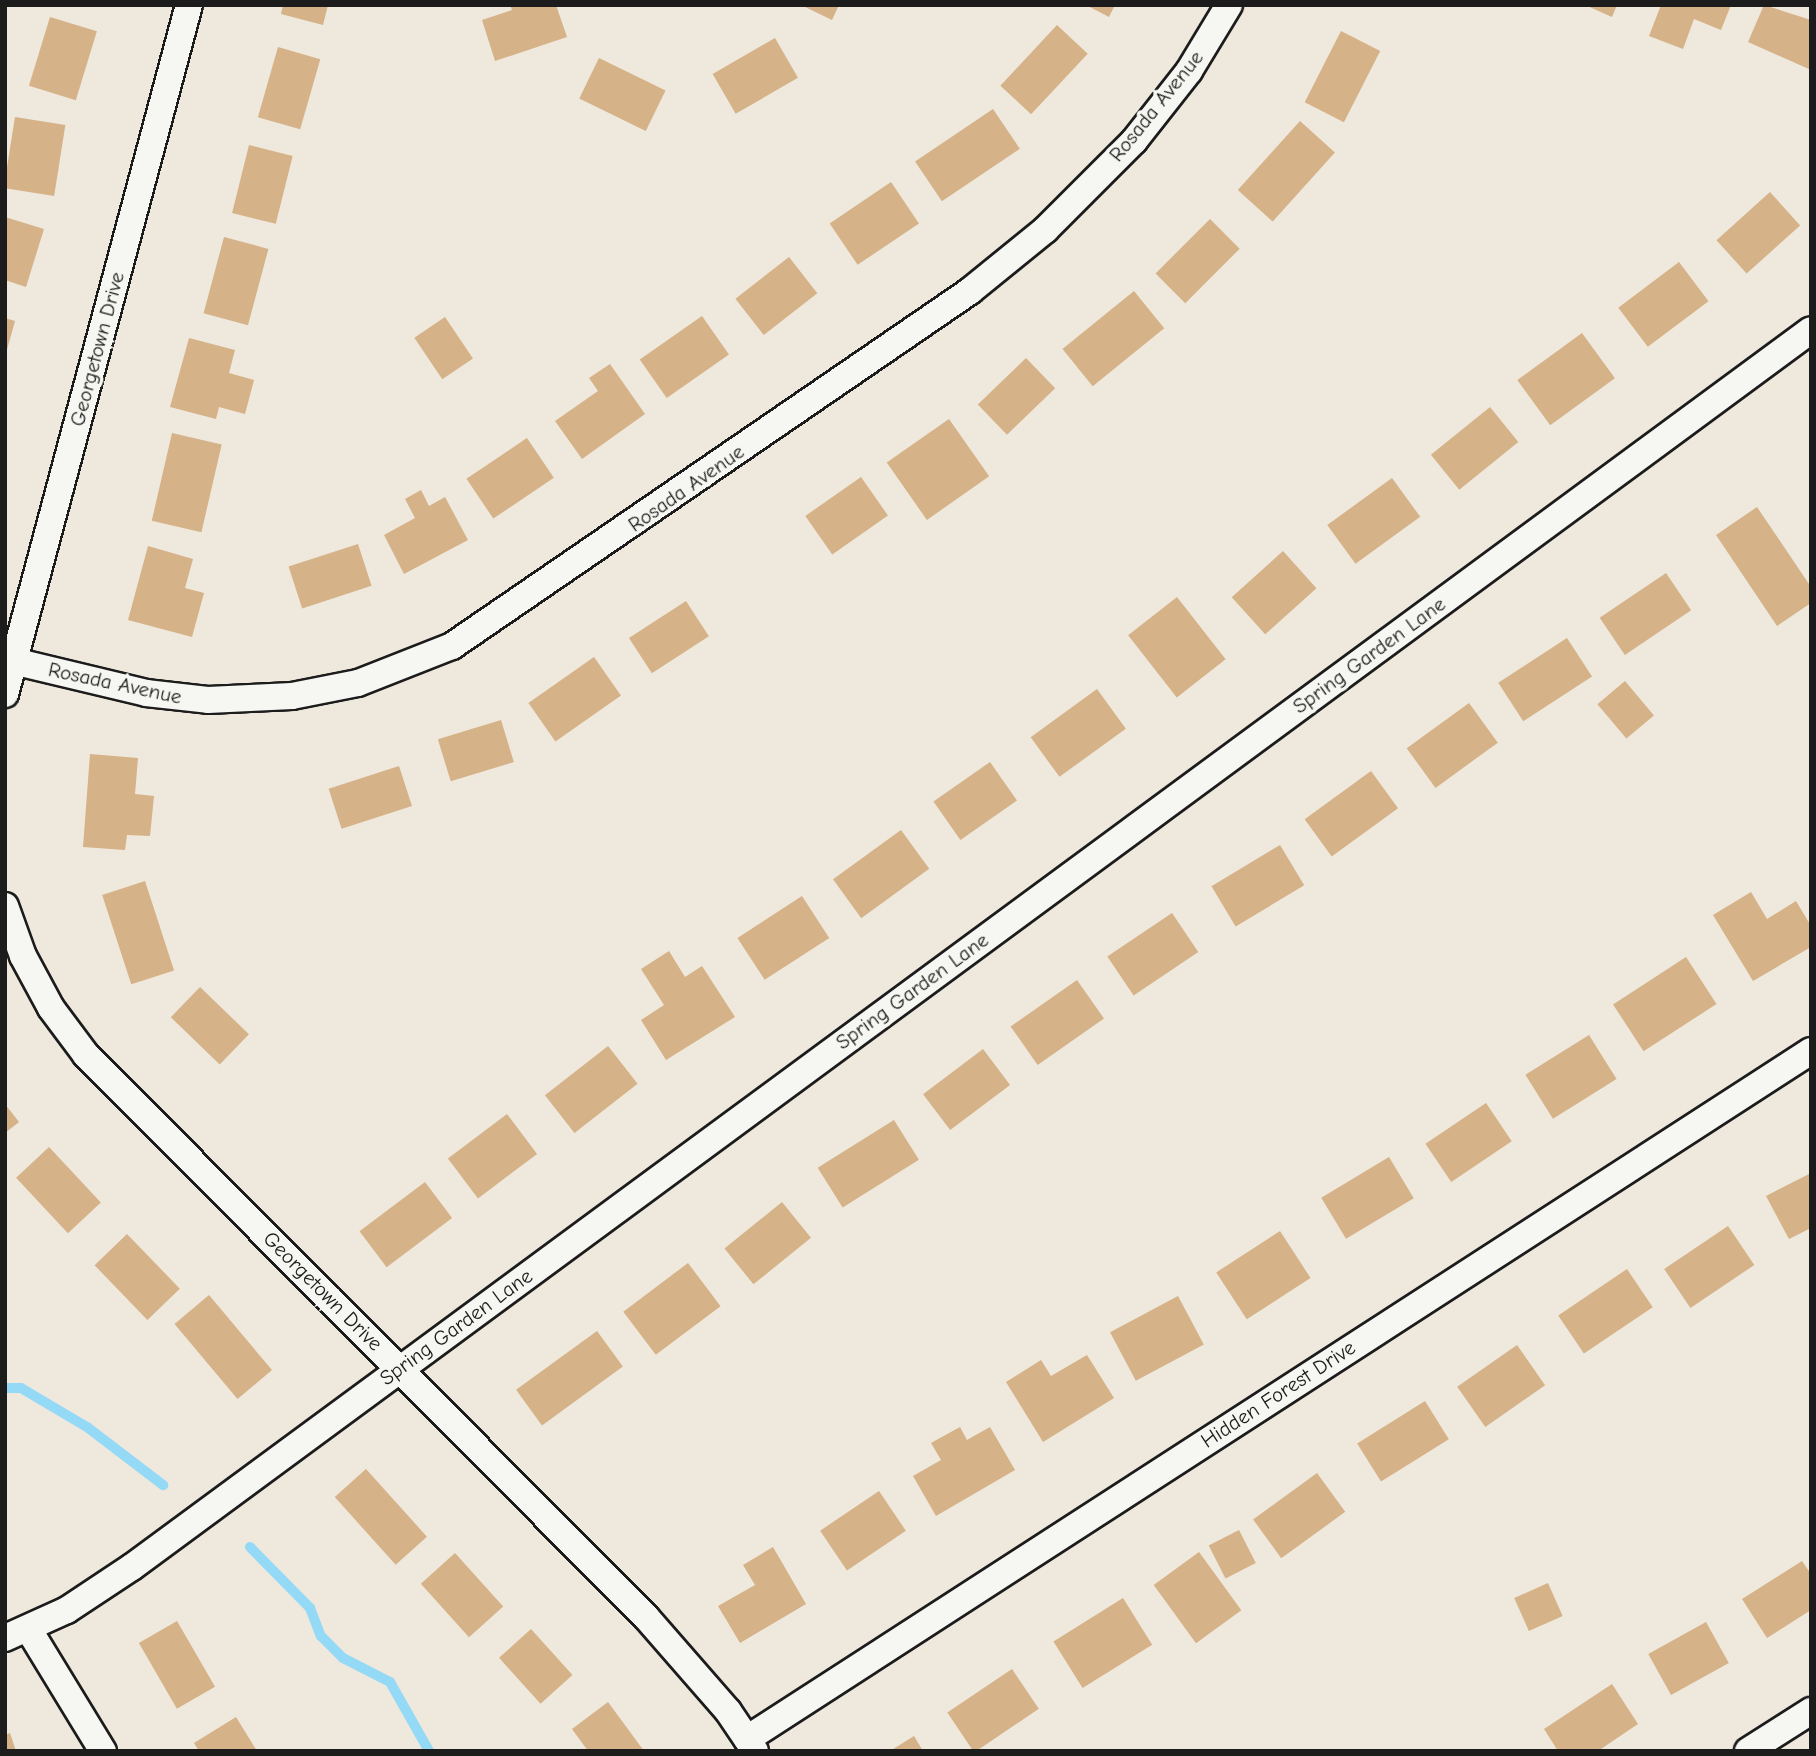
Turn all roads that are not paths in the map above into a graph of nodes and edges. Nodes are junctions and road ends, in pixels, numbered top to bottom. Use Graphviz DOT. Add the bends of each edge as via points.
graph roads {
  1 [pos="189,5"];
  2 [pos="1229,5"];
  3 [pos="1811,330"];
  4 [pos="13,661"];
  5 [pos="5,694"];
  6 [pos="5,906"];
  7 [pos="1811,1051"];
  8 [pos="400,1368"];
  9 [pos="17,1634"];
  10 [pos="1811,1711"];
  11 [pos="751,1745"];
  12 [pos="103,1751"];
  13 [pos="1748,1751"];
  1 -- 4 [label="street, Georgetown Drive"];
  2 -- 4 [label="street, Rosada Avenue" via="1189,71 1134,141 1045,230 958,298 452,646 358,683 292,696 208,700 146,693"];
  3 -- 8 [label="street, Spring Garden Lane"];
  4 -- 5 [label="street, Georgetown Drive"];
  6 -- 8 [label="street, Georgetown Drive" via="23,956 51,1008 86,1055"];
  7 -- 11 [label="street, Hidden Forest Drive"];
  8 -- 9 [label="street, Spring Garden Lane" via="132,1567"];
  8 -- 11 [label="street, Georgetown Drive" via="646,1617"];
  9 -- 12 [label="street"];
  10 -- 13 [label="street"];
}
